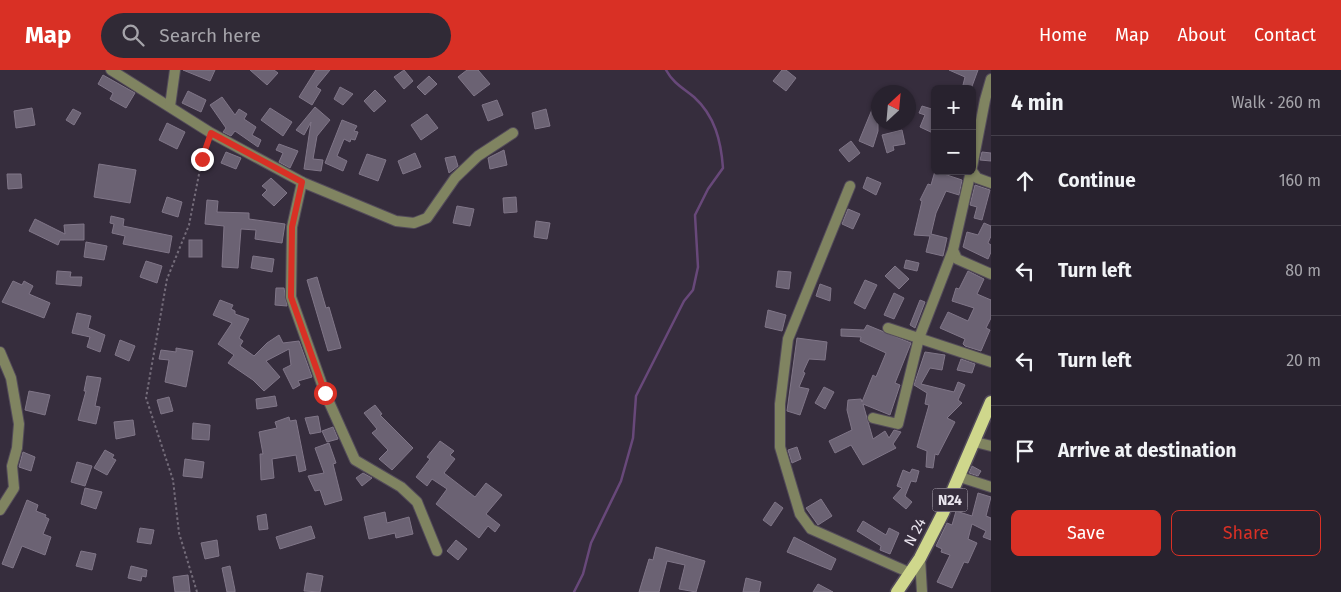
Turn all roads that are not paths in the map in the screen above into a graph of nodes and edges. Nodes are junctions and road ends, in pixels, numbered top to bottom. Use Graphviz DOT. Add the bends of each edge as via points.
graph roads {
  1 [pos="111,70"];
  2 [pos="174,70"];
  3 [pos="991,79"];
  4 [pos="170,106"];
  5 [pos="513,133"];
  6 [pos="976,148"];
  7 [pos="971,175"];
  8 [pos="974,175"];
  9 [pos="302,182"];
  10 [pos="991,183"];
  11 [pos="850,186"];
  12 [pos="953,250"];
  13 [pos="991,274"];
  14 [pos="888,328"];
  15 [pos="920,338"];
  16 [pos="0,352"];
  17 [pos="991,362"];
  18 [pos="991,402"];
  19 [pos="873,418"];
  20 [pos="975,442"];
  21 [pos="991,446"];
  22 [pos="960,477"];
  23 [pos="991,487"];
  24 [pos="0,510"];
  25 [pos="437,552"];
  26 [pos="920,558"];
  27 [pos="908,572"];
  28 [pos="897,592"];
  29 [pos="922,592"];
  1 -- 4 [label="street"];
  2 -- 4 [label="street"];
  3 -- 6 [label="street"];
  4 -- 9 [label="street" via="211,133"];
  5 -- 9 [label="street" via="478,156 455,178 427,218 414,223 396,221"];
  7 -- 12 [label="street"];
  8 -- 10 [label="street"];
  9 -- 25 [label="street" via="292,227 291,297 325,393 355,460 401,487 417,502"];
  11 -- 27 [label="street" via="788,339 780,404 780,448 800,514 811,529"];
  12 -- 13 [label="street" via="957,259"];
  12 -- 15 [label="street"];
  14 -- 15 [label="street"];
  15 -- 17 [label="street"];
  15 -- 19 [label="street" via="898,424"];
  16 -- 24 [label="street" via="12,378 19,424 12,466 14,488"];
  18 -- 20 [label="main road, N 24 / N24"];
  20 -- 21 [label="street"];
  20 -- 22 [label="main road, N 24 / N24"];
  22 -- 23 [label="street"];
  22 -- 26 [label="main road, N 24 / N24"];
  26 -- 27 [label="main road, N 24 / N24"];
  26 -- 29 [label="street"];
  27 -- 28 [label="main road, N 24 / N24"];
}
